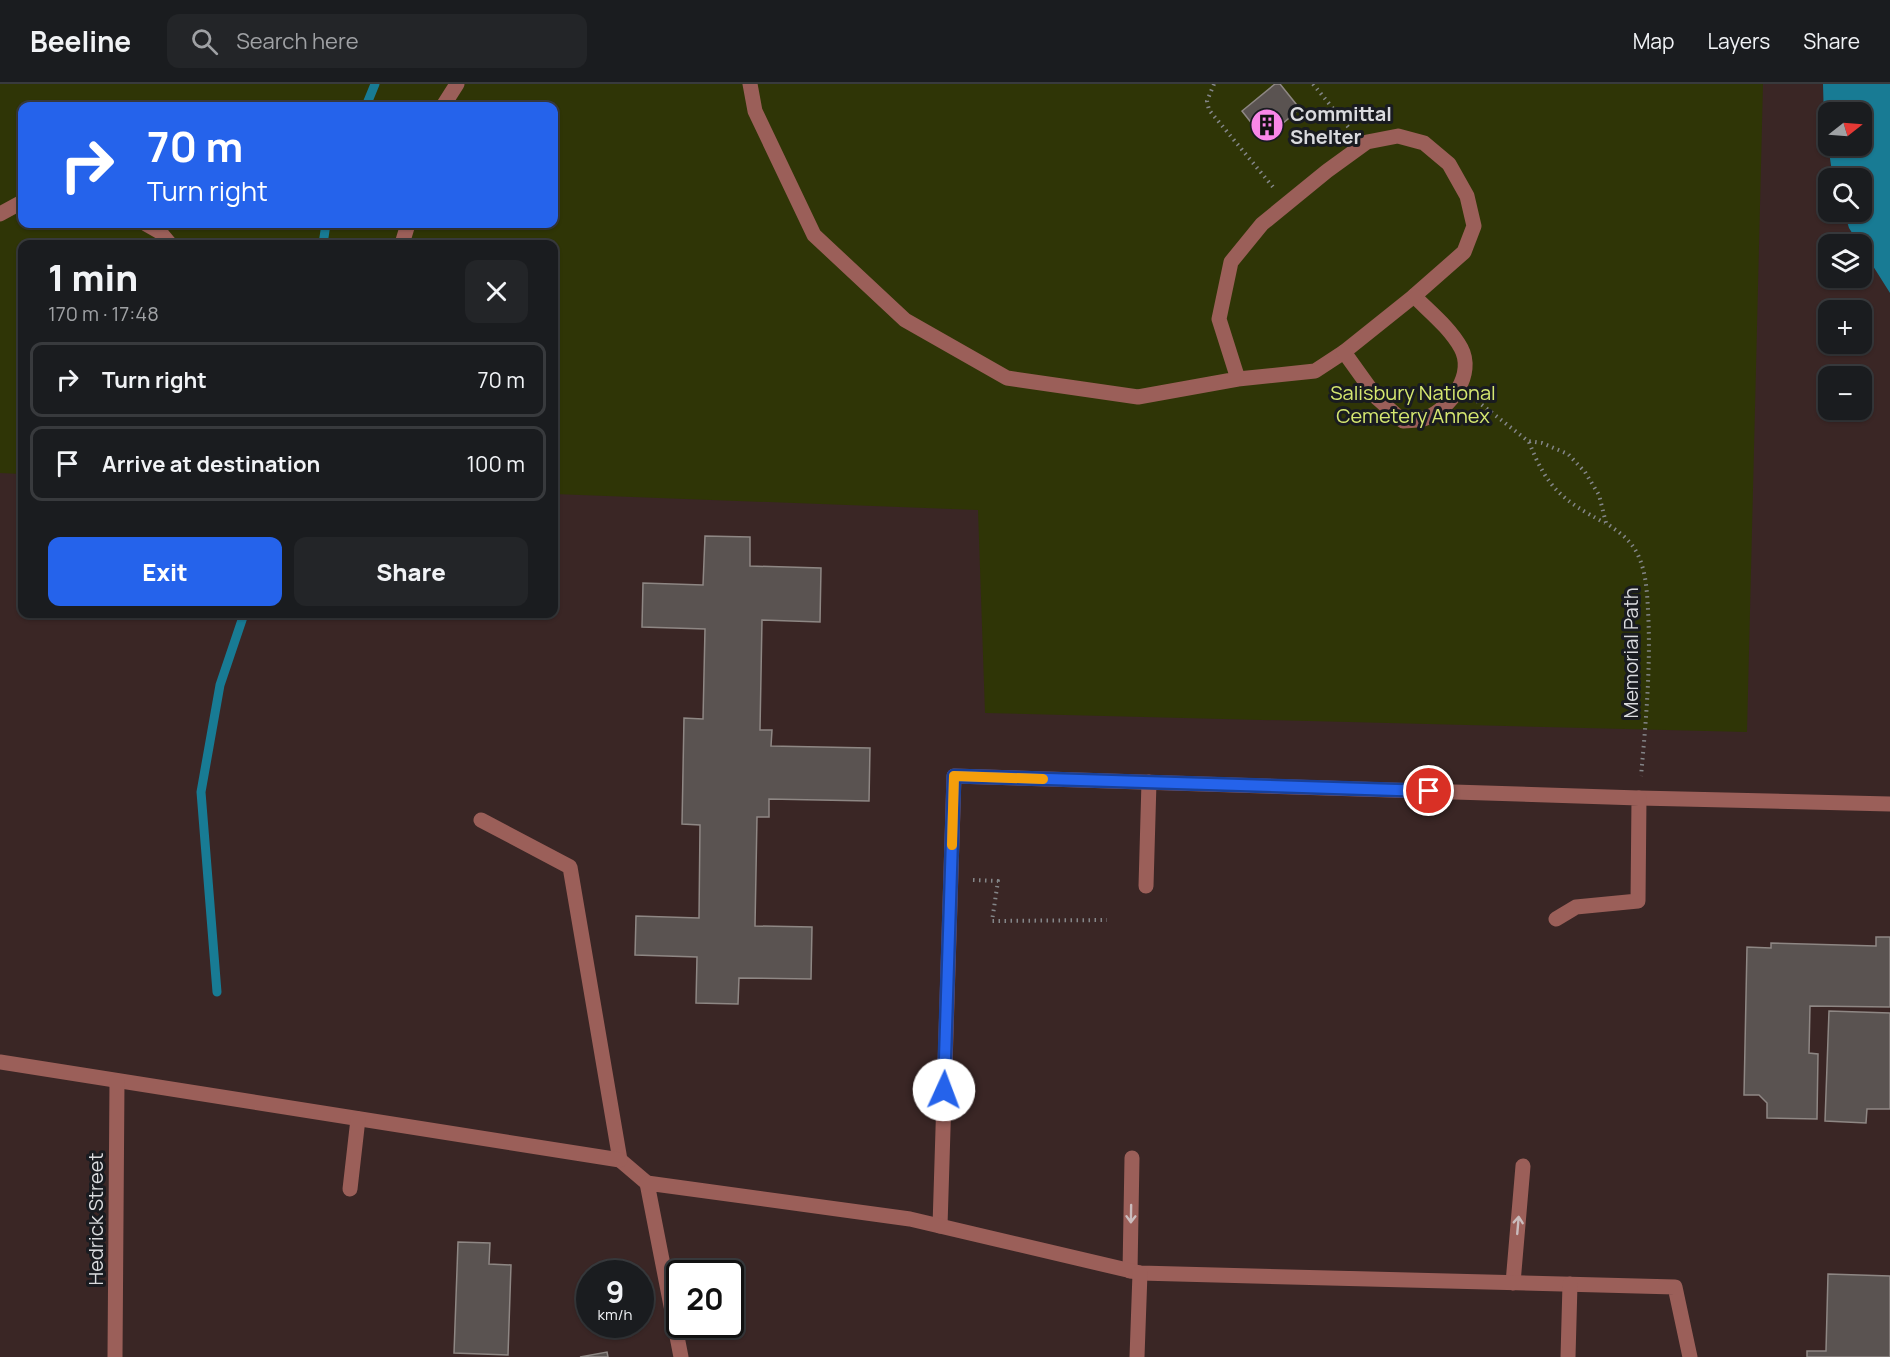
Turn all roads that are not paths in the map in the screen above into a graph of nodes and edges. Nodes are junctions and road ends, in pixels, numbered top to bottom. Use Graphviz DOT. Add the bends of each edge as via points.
graph roads {
  1 [pos="457,84"];
  2 [pos="750,84"];
  3 [pos="446,102"];
  4 [pos="18,204"];
  5 [pos="0,214"];
  6 [pos="153,228"];
  7 [pos="167,240"];
  8 [pos="1414,297"];
  9 [pos="1344,352"];
  10 [pos="1238,380"];
  11 [pos="1149,782"];
  12 [pos="1639,798"];
  13 [pos="1890,804"];
  14 [pos="481,819"];
  15 [pos="1146,886"];
  16 [pos="1556,918"];
  17 [pos="0,1062"];
  18 [pos="117,1081"];
  19 [pos="358,1119"];
  20 [pos="1132,1158"];
  21 [pos="621,1160"];
  22 [pos="1523,1166"];
  23 [pos="647,1183"];
  24 [pos="350,1189"];
  25 [pos="940,1226"];
  26 [pos="1135,1272"];
  27 [pos="1513,1283"];
  28 [pos="1570,1284"];
  29 [pos="115,1357"];
  30 [pos="681,1357"];
  31 [pos="1137,1357"];
  32 [pos="1568,1357"];
  33 [pos="1690,1357"];
  1 -- 3 [label="street"];
  2 -- 10 [label="street" via="756,111 814,235 905,320 1007,378 1138,397"];
  4 -- 5 [label="street"];
  6 -- 7 [label="street"];
  8 -- 9 [label="street"];
  8 -- 9 [label="street" via="1461,349 1466,369 1458,390 1443,409 1425,419 1403,421 1377,398"];
  8 -- 10 [label="street" via="1464,252 1474,226 1467,196 1449,164 1424,143 1398,136 1363,145 1262,224 1231,262 1220,319"];
  9 -- 10 [label="street" via="1315,371"];
  11 -- 12 [label="street"];
  11 -- 15 [label="street"];
  11 -- 25 [label="street" via="954,776"];
  12 -- 13 [label="street"];
  12 -- 16 [label="street" via="1638,901 1576,907"];
  14 -- 21 [label="street" via="570,867"];
  17 -- 18 [label="street"];
  18 -- 19 [label="street"];
  18 -- 29 [label="street, Hedrick Street"];
  19 -- 21 [label="street"];
  19 -- 24 [label="street"];
  20 -- 26 [label="street, one-way"];
  21 -- 23 [label="street"];
  27 -- 22 [label="street, one-way"];
  23 -- 25 [label="street"];
  23 -- 30 [label="street"];
  25 -- 26 [label="street"];
  26 -- 27 [label="street"];
  26 -- 31 [label="street"];
  27 -- 28 [label="street"];
  28 -- 32 [label="street"];
  28 -- 33 [label="street" via="1675,1287"];
}
